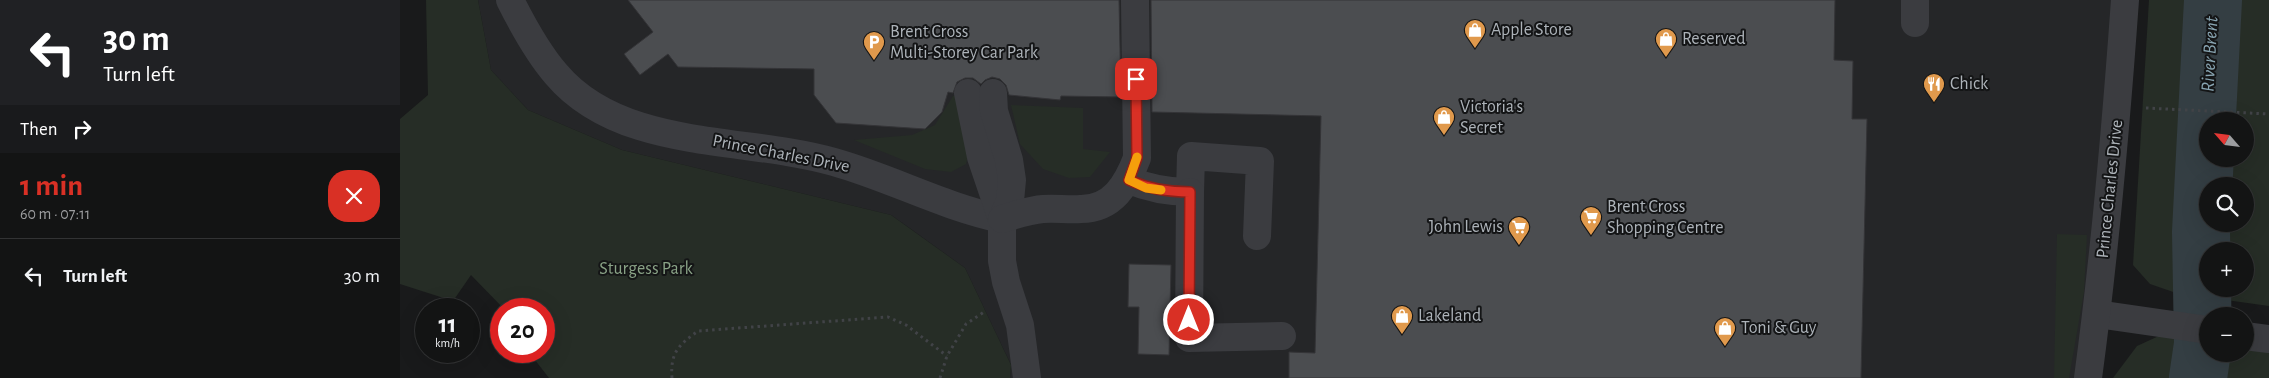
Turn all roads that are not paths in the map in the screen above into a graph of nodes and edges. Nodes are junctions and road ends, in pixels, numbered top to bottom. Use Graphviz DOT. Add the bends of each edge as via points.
graph roads {
  1 [pos="510,0"];
  2 [pos="1135,0"];
  3 [pos="2125,0"];
  4 [pos="980,93"];
  5 [pos="1129,180"];
  6 [pos="1190,192"];
  7 [pos="1002,219"];
  8 [pos="1258,236"];
  9 [pos="2097,314"];
  10 [pos="2199,329"];
  11 [pos="1282,336"];
  12 [pos="2254,337"];
  13 [pos="2269,339"];
  14 [pos="1027,378"];
  15 [pos="2088,378"];
  1 -- 7 [label="street, Prince Charles Drive" via="523,27 557,75 592,106 613,117 658,132 772,149 833,162 972,213"];
  2 -- 5 [label="street" via="1137,158"];
  3 -- 9 [label="street, Prince Charles Drive"];
  4 -- 7 [label="street" via="994,111 1009,160 1010,200"];
  5 -- 6 [label="street" via="1146,188"];
  5 -- 7 [label="street" via="1118,194 1084,210 1041,209"];
  6 -- 8 [label="street" via="1191,156 1260,161"];
  6 -- 11 [label="street" via="1189,338"];
  7 -- 14 [label="street" via="1002,261 1020,325"];
  9 -- 10 [label="street"];
  9 -- 15 [label="street, Prince Charles Drive"];
  12 -- 13 [label="street"];
}
